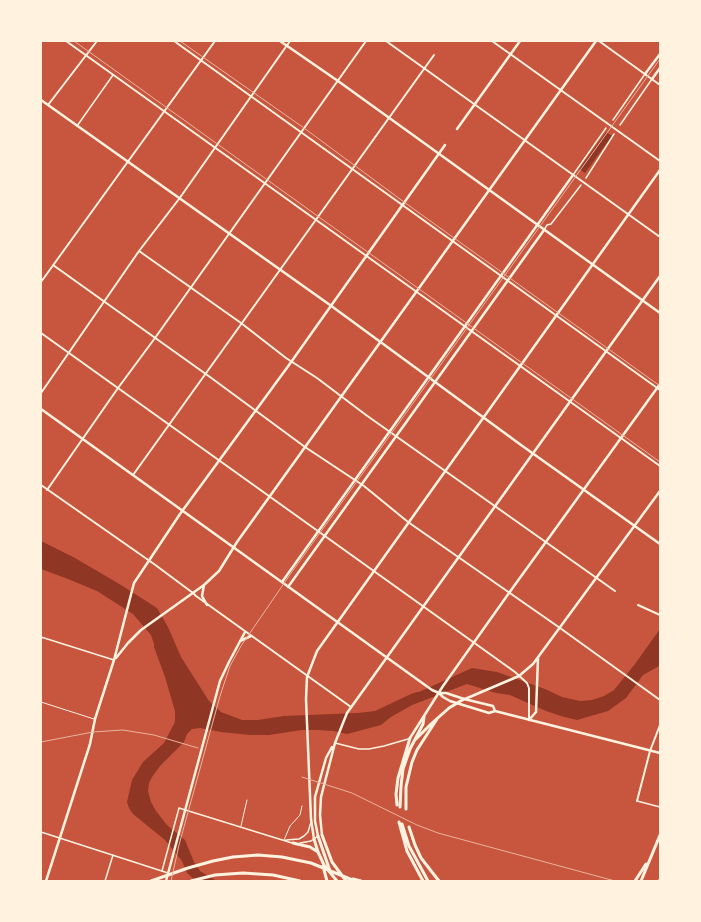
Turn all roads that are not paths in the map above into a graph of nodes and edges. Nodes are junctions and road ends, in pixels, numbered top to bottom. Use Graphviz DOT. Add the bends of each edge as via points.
graph roads {
  1 [pos="66,41"];
  2 [pos="96,41"];
  3 [pos="174,41"];
  4 [pos="215,41"];
  5 [pos="280,41"];
  6 [pos="290,41"];
  7 [pos="366,41"];
  8 [pos="386,41"];
  9 [pos="492,41"];
  10 [pos="520,41"];
  11 [pos="597,41"];
  12 [pos="286,46"];
  13 [pos="510,54"];
  14 [pos="660,54"];
  15 [pos="86,55"];
  16 [pos="434,55"];
  17 [pos="201,60"];
  18 [pos="424,68"];
  19 [pos="660,68"];
  20 [pos="645,74"];
  21 [pos="113,75"];
  22 [pos="652,79"];
  23 [pos="338,81"];
  24 [pos="660,85"];
  25 [pos="561,90"];
  26 [pos="251,96"];
  27 [pos="41,100"];
  28 [pos="474,104"];
  29 [pos="48,105"];
  30 [pos="164,111"];
  31 [pos="388,118"];
  32 [pos="613,120"];
  33 [pos="620,125"];
  34 [pos="77,126"];
  35 [pos="457,128"];
  36 [pos="606,128"];
  37 [pos="301,132"];
  38 [pos="614,134"];
  39 [pos="525,140"];
  40 [pos="445,145"];
  41 [pos="215,147"];
  42 [pos="438,154"];
  43 [pos="660,161"];
  44 [pos="127,162"];
  45 [pos="352,169"];
  46 [pos="660,170"];
  47 [pos="573,175"];
  48 [pos="586,178"];
  49 [pos="265,183"];
  50 [pos="581,185"];
  51 [pos="489,190"];
  52 [pos="179,198"];
  53 [pos="402,205"];
  54 [pos="628,215"];
  55 [pos="315,219"];
  56 [pos="538,225"];
  57 [pos="544,230"];
  58 [pos="229,234"];
  59 [pos="660,238"];
  60 [pos="452,241"];
  61 [pos="139,251"];
  62 [pos="366,255"];
  63 [pos="593,264"];
  64 [pos="53,266"];
  65 [pos="279,270"];
  66 [pos="501,276"];
  67 [pos="660,276"];
  68 [pos="508,281"];
  69 [pos="41,282"];
  70 [pos="190,288"];
  71 [pos="416,292"];
  72 [pos="643,300"];
  73 [pos="104,302"];
  74 [pos="330,306"];
  75 [pos="660,313"];
  76 [pos="556,316"];
  77 [pos="241,323"];
  78 [pos="465,326"];
  79 [pos="472,331"];
  80 [pos="41,333"];
  81 [pos="155,338"];
  82 [pos="379,342"];
  83 [pos="606,352"];
  84 [pos="70,354"];
  85 [pos="291,361"];
  86 [pos="520,366"];
  87 [pos="205,374"];
  88 [pos="428,377"];
  89 [pos="435,382"];
  90 [pos="660,384"];
  91 [pos="118,388"];
  92 [pos="658,389"];
  93 [pos="41,394"];
  94 [pos="341,396"];
  95 [pos="570,402"];
  96 [pos="41,409"];
  97 [pos="255,411"];
  98 [pos="484,417"];
  99 [pos="168,424"];
  100 [pos="390,431"];
  101 [pos="396,436"];
  102 [pos="621,438"];
  103 [pos="83,439"];
  104 [pos="305,447"];
  105 [pos="533,453"];
  106 [pos="219,460"];
  107 [pos="660,466"];
  108 [pos="445,470"];
  109 [pos="133,475"];
  110 [pos="355,480"];
  111 [pos="362,484"];
  112 [pos="41,485"];
  113 [pos="583,489"];
  114 [pos="47,490"];
  115 [pos="660,491"];
  116 [pos="270,496"];
  117 [pos="495,506"];
  118 [pos="183,510"];
  119 [pos="408,522"];
  120 [pos="634,525"];
  121 [pos="318,531"];
  122 [pos="325,536"];
  123 [pos="546,541"];
  124 [pos="660,544"];
  125 [pos="234,547"];
  126 [pos="458,557"];
  127 [pos="148,561"];
  128 [pos="374,570"];
  129 [pos="596,577"];
  130 [pos="282,582"];
  131 [pos="204,585"];
  132 [pos="288,587"];
  133 [pos="615,592"];
  134 [pos="193,593"];
  135 [pos="509,593"];
  136 [pos="207,605"];
  137 [pos="638,605"];
  138 [pos="423,606"];
  139 [pos="660,615"];
  140 [pos="337,621"];
  141 [pos="560,628"];
  142 [pos="245,632"];
  143 [pos="250,636"];
  144 [pos="41,637"];
  145 [pos="239,642"];
  146 [pos="474,643"];
  147 [pos="387,656"];
  148 [pos="538,658"];
  149 [pos="114,660"];
  150 [pos="519,676"];
  151 [pos="308,677"];
  152 [pos="439,693"];
  153 [pos="464,700"];
  154 [pos="660,700"];
  155 [pos="41,702"];
  156 [pos="456,704"];
  157 [pos="351,707"];
  158 [pos="495,711"];
  159 [pos="424,717"];
  160 [pos="95,719"];
  161 [pos="529,720"];
  162 [pos="437,721"];
  163 [pos="660,725"];
  164 [pos="410,738"];
  165 [pos="415,740"];
  166 [pos="335,743"];
  167 [pos="650,751"];
  168 [pos="660,753"];
  169 [pos="247,800"];
  170 [pos="637,801"];
  171 [pos="302,806"];
  172 [pos="660,807"];
  173 [pos="406,809"];
  174 [pos="311,819"];
  175 [pos="399,822"];
  176 [pos="402,824"];
  177 [pos="241,826"];
  178 [pos="409,827"];
  179 [pos="41,832"];
  180 [pos="322,835"];
  181 [pos="660,835"];
  182 [pos="318,836"];
  183 [pos="60,838"];
  184 [pos="314,839"];
  185 [pos="284,840"];
  186 [pos="294,843"];
  187 [pos="318,854"];
  188 [pos="113,855"];
  189 [pos="651,858"];
  190 [pos="162,871"];
  191 [pos="168,872"];
  192 [pos="340,874"];
  193 [pos="46,880"];
  194 [pos="336,880"];
  195 [pos="105,881"];
  196 [pos="151,881"];
  197 [pos="166,881"];
  198 [pos="191,881"];
  199 [pos="300,881"];
  200 [pos="327,881"];
  201 [pos="346,881"];
  202 [pos="354,881"];
  203 [pos="360,881"];
  204 [pos="423,881"];
  205 [pos="428,881"];
  206 [pos="439,881"];
  207 [pos="635,881"];
  208 [pos="641,881"];
  1 -- 15 [label="street"];
  2 -- 15 [label="street"];
  3 -- 17 [label="street"];
  4 -- 17 [label="street"];
  5 -- 12 [label="main road"];
  6 -- 12 [label="street"];
  7 -- 23 [label="street"];
  8 -- 18 [label="street"];
  9 -- 13 [label="street"];
  10 -- 13 [label="main road"];
  11 -- 20 [label="street"];
  11 -- 25 [label="main road"];
  12 -- 23 [label="main road"];
  12 -- 26 [label="street"];
  13 -- 25 [label="street"];
  13 -- 28 [label="main road"];
  14 -- 20 [label="main road"];
  15 -- 21 [label="street"];
  15 -- 29 [label="street"];
  16 -- 18 [label="street"];
  17 -- 26 [label="street"];
  17 -- 30 [label="street"];
  18 -- 28 [label="street"];
  18 -- 31 [label="street"];
  19 -- 22 [label="main road"];
  20 -- 22 [label="street"];
  20 -- 32 [label="street"];
  21 -- 30 [label="street"];
  21 -- 34 [label="street"];
  22 -- 24 [label="street"];
  22 -- 33 [label="street"];
  23 -- 31 [label="main road"];
  23 -- 37 [label="street"];
  25 -- 39 [label="main road"];
  25 -- 43 [label="street"];
  26 -- 37 [label="street"];
  26 -- 41 [label="street"];
  27 -- 29 [label="main road"];
  28 -- 35 [label="main road"];
  28 -- 39 [label="street"];
  29 -- 34 [label="main road"];
  30 -- 41 [label="street"];
  30 -- 44 [label="street"];
  31 -- 42 [label="main road"];
  31 -- 45 [label="street"];
  34 -- 44 [label="main road"];
  36 -- 47 [label="street"];
  37 -- 45 [label="street"];
  37 -- 49 [label="street"];
  38 -- 48 [label="street"];
  39 -- 47 [label="street"];
  39 -- 51 [label="main road"];
  40 -- 42 [label="main road"];
  41 -- 49 [label="street"];
  41 -- 52 [label="street"];
  42 -- 51 [label="main road"];
  42 -- 53 [label="main road"];
  44 -- 52 [label="main road"];
  44 -- 64 [label="street"];
  45 -- 53 [label="street"];
  45 -- 55 [label="street"];
  46 -- 54 [label="main road"];
  47 -- 54 [label="street"];
  47 -- 56 [label="main road"];
  49 -- 55 [label="street"];
  49 -- 58 [label="street"];
  50 -- 57 [label="street"];
  51 -- 56 [label="main road"];
  51 -- 60 [label="main road"];
  52 -- 58 [label="main road"];
  52 -- 61 [label="street"];
  53 -- 60 [label="street"];
  53 -- 62 [label="main road"];
  54 -- 59 [label="street"];
  54 -- 63 [label="main road"];
  55 -- 62 [label="street"];
  55 -- 65 [label="street"];
  56 -- 57 [label="main road"];
  56 -- 66 [label="main road"];
  57 -- 63 [label="main road"];
  57 -- 68 [label="main road"];
  58 -- 65 [label="main road"];
  58 -- 70 [label="street"];
  60 -- 66 [label="street"];
  60 -- 71 [label="main road"];
  61 -- 70 [label="street"];
  61 -- 73 [label="street"];
  62 -- 71 [label="street"];
  62 -- 74 [label="main road"];
  63 -- 72 [label="main road"];
  63 -- 76 [label="main road"];
  64 -- 69 [label="street"];
  64 -- 73 [label="street"];
  65 -- 74 [label="main road"];
  65 -- 77 [label="street"];
  66 -- 68 [label="street"];
  66 -- 78 [label="main road"];
  67 -- 72 [label="main road"];
  68 -- 76 [label="street"];
  68 -- 79 [label="main road"];
  70 -- 77 [label="street"];
  70 -- 81 [label="street"];
  71 -- 78 [label="street"];
  71 -- 82 [label="main road"];
  72 -- 75 [label="main road"];
  72 -- 83 [label="main road"];
  73 -- 81 [label="street"];
  73 -- 84 [label="street"];
  74 -- 82 [label="main road"];
  74 -- 85 [label="main road"];
  76 -- 83 [label="street"];
  76 -- 86 [label="main road"];
  77 -- 85 [label="street"];
  77 -- 87 [label="street"];
  78 -- 79 [label="street"];
  78 -- 88 [label="main road"];
  79 -- 86 [label="street"];
  79 -- 89 [label="main road"];
  80 -- 84 [label="street"];
  81 -- 87 [label="street"];
  81 -- 91 [label="street"];
  82 -- 88 [label="main road"];
  82 -- 94 [label="main road"];
  83 -- 92 [label="street"];
  83 -- 95 [label="main road"];
  84 -- 91 [label="street"];
  84 -- 93 [label="street"];
  85 -- 94 [label="street"];
  85 -- 97 [label="main road"];
  86 -- 95 [label="street"];
  86 -- 98 [label="main road"];
  87 -- 97 [label="street"];
  87 -- 99 [label="street"];
  88 -- 89 [label="main road"];
  88 -- 100 [label="main road"];
  89 -- 98 [label="main road"];
  89 -- 101 [label="main road"];
  90 -- 92 [label="main road"];
  91 -- 99 [label="street"];
  91 -- 103 [label="street"];
  92 -- 102 [label="main road"];
  94 -- 100 [label="street"];
  94 -- 104 [label="main road"];
  95 -- 102 [label="street"];
  95 -- 105 [label="main road"];
  96 -- 103 [label="main road"];
  97 -- 104 [label="street"];
  97 -- 106 [label="main road"];
  98 -- 105 [label="main road"];
  98 -- 108 [label="main road"];
  99 -- 106 [label="street"];
  99 -- 109 [label="street"];
  100 -- 101 [label="street"];
  100 -- 110 [label="main road"];
  101 -- 108 [label="street"];
  101 -- 111 [label="main road"];
  102 -- 107 [label="street"];
  102 -- 113 [label="main road"];
  103 -- 109 [label="main road"];
  103 -- 114 [label="street"];
  104 -- 110 [label="street"];
  104 -- 116 [label="main road"];
  105 -- 113 [label="main road"];
  105 -- 117 [label="main road"];
  106 -- 116 [label="street"];
  106 -- 118 [label="main road"];
  108 -- 117 [label="street"];
  108 -- 119 [label="main road"];
  109 -- 118 [label="main road"];
  110 -- 111 [label="street"];
  110 -- 121 [label="main road"];
  111 -- 119 [label="street"];
  111 -- 122 [label="main road"];
  112 -- 114 [label="street"];
  113 -- 120 [label="main road"];
  113 -- 123 [label="main road"];
  114 -- 127 [label="street"];
  115 -- 120 [label="main road"];
  116 -- 121 [label="street"];
  116 -- 125 [label="main road"];
  117 -- 123 [label="street"];
  117 -- 126 [label="main road"];
  118 -- 125 [label="main road"];
  118 -- 127 [label="main road"];
  119 -- 126 [label="street"];
  119 -- 128 [label="main road"];
  120 -- 124 [label="main road"];
  120 -- 129 [label="main road"];
  121 -- 122 [label="street"];
  121 -- 130 [label="main road"];
  122 -- 128 [label="street"];
  122 -- 132 [label="main road"];
  123 -- 129 [label="street"];
  123 -- 135 [label="main road"];
  125 -- 130 [label="main road"];
  125 -- 131 [label="main road" via="219,571"];
  126 -- 135 [label="street"];
  126 -- 138 [label="main road"];
  127 -- 134 [label="street"];
  127 -- 149 [label="main road" via="131,589"];
  128 -- 138 [label="street"];
  128 -- 140 [label="main road"];
  129 -- 133 [label="street"];
  129 -- 141 [label="main road"];
  130 -- 132 [label="main road"];
  131 -- 134 [label="main road"];
  131 -- 136 [label="main road" via="202,596"];
  132 -- 140 [label="main road"];
  134 -- 136 [label="street"];
  134 -- 149 [label="main road" via="141,630"];
  135 -- 141 [label="street"];
  135 -- 146 [label="main road"];
  136 -- 142 [label="street"];
  137 -- 139 [label="street"];
  138 -- 146 [label="street"];
  138 -- 147 [label="main road"];
  140 -- 147 [label="main road"];
  140 -- 151 [label="main road" via="317,651"];
  141 -- 148 [label="main road"];
  141 -- 154 [label="street"];
  142 -- 143 [label="street"];
  142 -- 145 [label="main road"];
  143 -- 145 [label="main road"];
  143 -- 151 [label="street"];
  144 -- 149 [label="street"];
  145 -- 191 [label="main road" via="220,681"];
  146 -- 150 [label="street"];
  146 -- 152 [label="main road"];
  147 -- 152 [label="main road"];
  147 -- 157 [label="main road"];
  148 -- 150 [label="main road"];
  148 -- 161 [label="main road" via="536,711"];
  149 -- 160 [label="main road"];
  150 -- 153 [label="main road"];
  150 -- 161 [label="street" via="529,688"];
  151 -- 157 [label="street"];
  151 -- 174 [label="main road" via="306,699"];
  152 -- 153 [label="main road"];
  152 -- 156 [label="main road" via="443,698"];
  152 -- 159 [label="main road"];
  153 -- 156 [label="highway"];
  153 -- 158 [label="main road" via="493,706"];
  155 -- 160 [label="lane"];
  156 -- 158 [label="main road" via="489,713"];
  156 -- 162 [label="highway"];
  157 -- 166 [label="main road"];
  158 -- 161 [label="main road"];
  159 -- 164 [label="main road"];
  159 -- 165 [label="highway"];
  160 -- 183 [label="main road" via="90,744"];
  161 -- 167 [label="main road"];
  162 -- 165 [label="highway"];
  162 -- 173 [label="highway" via="412,762 406,787"];
  163 -- 167 [label="street"];
  164 -- 165 [label="highway" via="398,778 398,806 404,769"];
  164 -- 166 [label="street" via="369,749"];
  166 -- 180 [label="main road" via="321,797"];
  166 -- 182 [label="main road" via="326,758 317,789 315,812"];
  167 -- 168 [label="main road"];
  167 -- 170 [label="street"];
  169 -- 177 [label="lane"];
  170 -- 172 [label="street"];
  171 -- 185 [label="lane" via="300,815 290,826"];
  174 -- 184 [label="main road"];
  174 -- 185 [label="street" via="308,832 304,836"];
  175 -- 204 [label="highway" via="407,851"];
  176 -- 205 [label="highway" via="409,846"];
  177 -- 185 [label="street"];
  177 -- 190 [label="street" via="179,808"];
  178 -- 206 [label="highway" via="421,858"];
  179 -- 183 [label="street"];
  180 -- 201 [label="highway" via="332,862"];
  181 -- 189 [label="highway"];
  182 -- 184 [label="street"];
  182 -- 194 [label="highway" via="325,859"];
  183 -- 188 [label="street"];
  183 -- 193 [label="main road"];
  184 -- 186 [label="street" via="303,844"];
  184 -- 187 [label="highway"];
  185 -- 186 [label="street"];
  186 -- 187 [label="highway" via="310,847"];
  187 -- 194 [label="highway"];
  187 -- 200 [label="highway"];
  188 -- 190 [label="street"];
  188 -- 195 [label="street"];
  189 -- 207 [label="highway"];
  189 -- 208 [label="highway"];
  190 -- 191 [label="street"];
  191 -- 197 [label="main road"];
  192 -- 196 [label="highway" via="291,858 250,855 223,858"];
  192 -- 202 [label="highway"];
  192 -- 203 [label="highway"];
  198 -- 199 [label="highway" via="215,875 243,873 274,875"];
}
